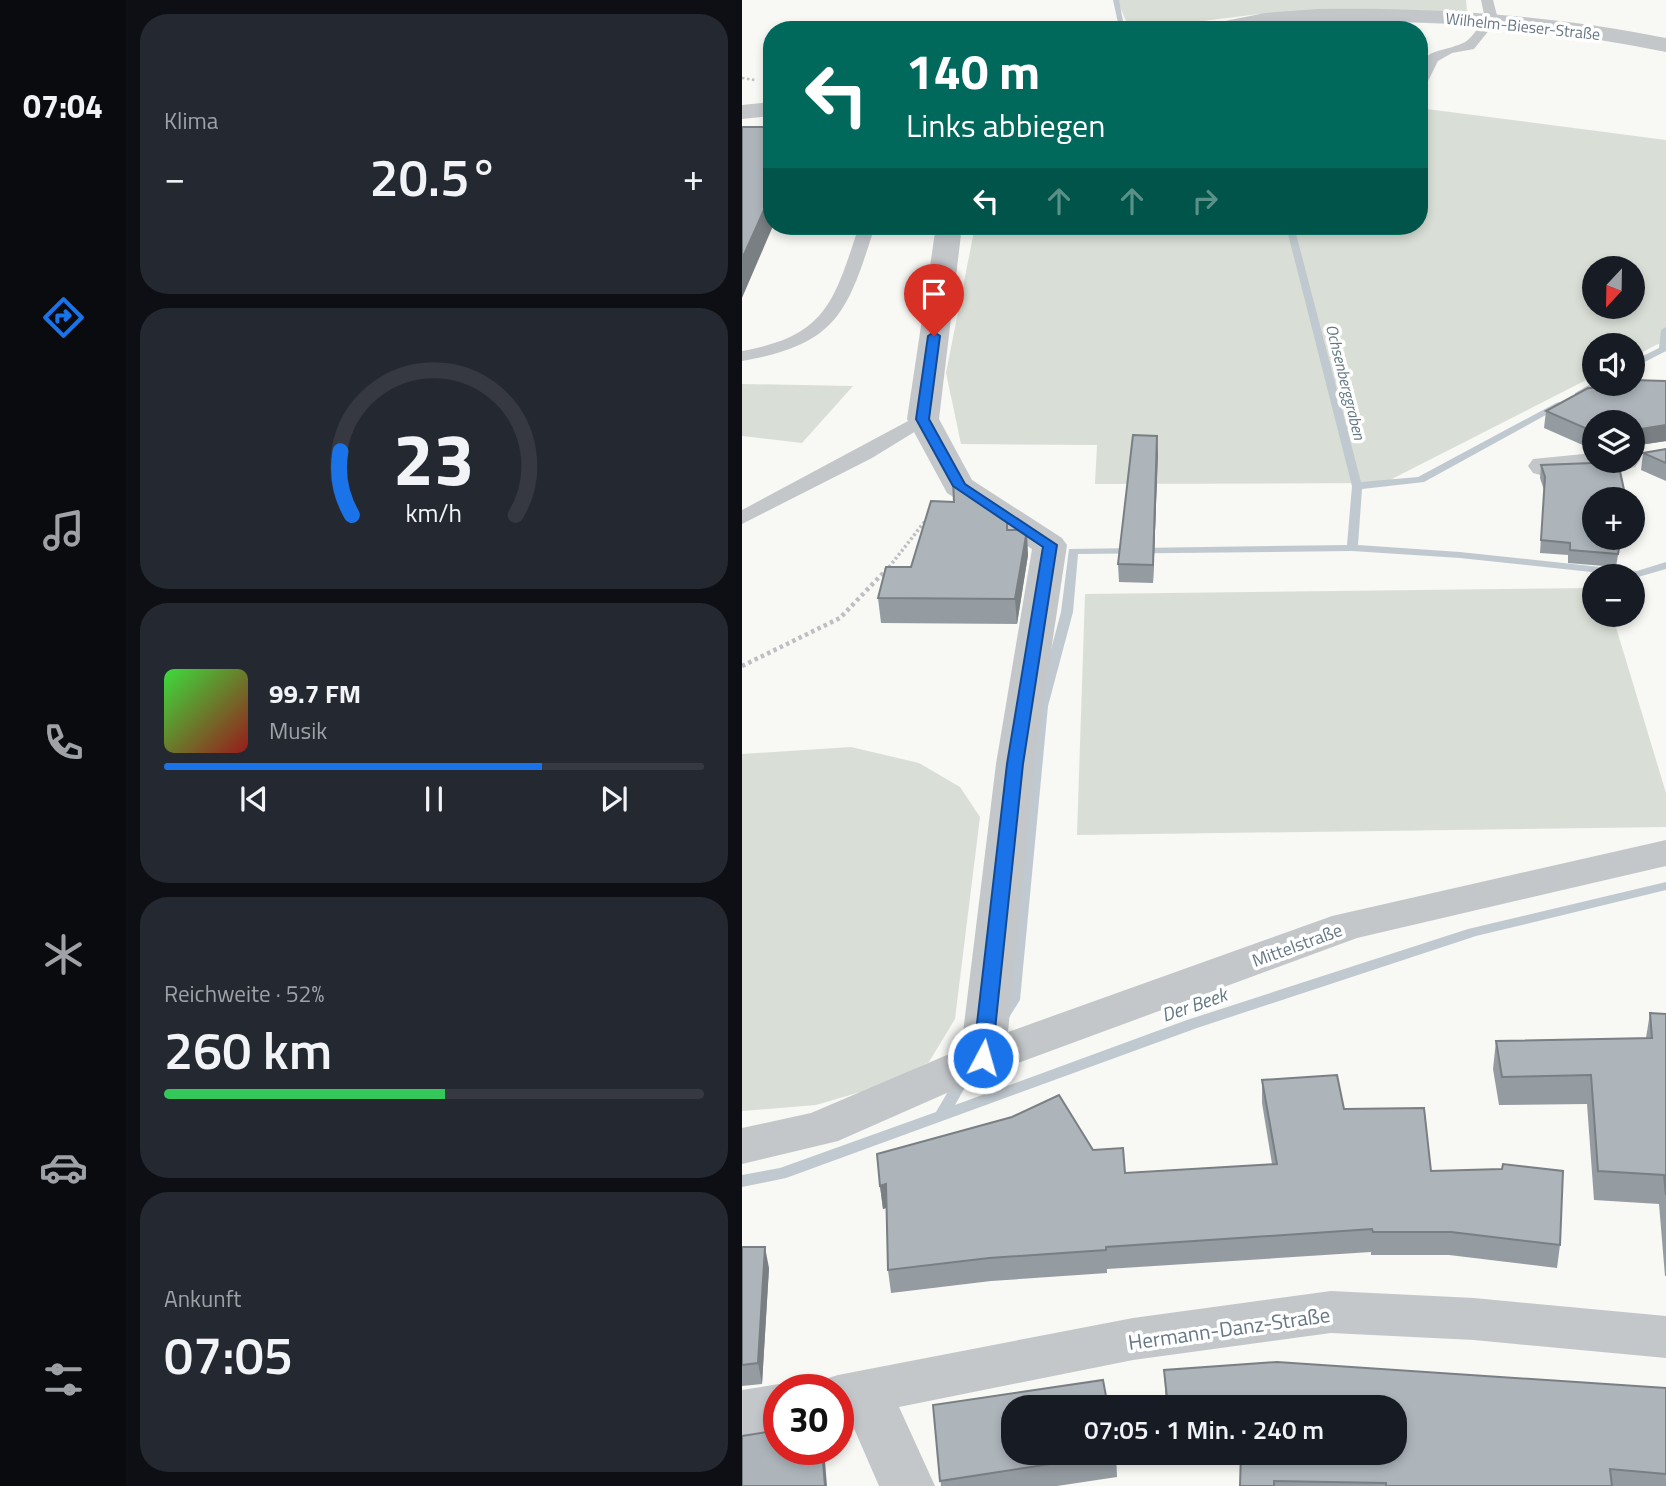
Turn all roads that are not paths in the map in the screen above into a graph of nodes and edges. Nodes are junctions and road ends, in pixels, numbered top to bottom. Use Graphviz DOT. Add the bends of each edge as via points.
graph roads {
  1 [pos="1489,10"];
  2 [pos="1260,21"];
  3 [pos="1666,45"];
  4 [pos="1428,67"];
  5 [pos="763,110"];
  6 [pos="742,112"];
  7 [pos="864,235"];
  8 [pos="948,235"];
  9 [pos="742,356"];
  10 [pos="923,419"];
  11 [pos="1582,463"];
  12 [pos="1544,466"];
  13 [pos="742,518"];
  14 [pos="1666,853"];
  15 [pos="983,1058"];
  16 [pos="742,1146"];
  17 [pos="1666,1337"];
  18 [pos="854,1394"];
  19 [pos="854,1397"];
  20 [pos="763,1410"];
  21 [pos="742,1413"];
  22 [pos="907,1486"];
  1 -- 2 [label="street, Wilhelm-Bieser-Straße" via="1336,13"];
  1 -- 3 [label="street, Wilhelm-Bieser-Straße"];
  1 -- 4 [label="lane" via="1469,46 1448,50 1432,59"];
  5 -- 6 [label="street"];
  7 -- 9 [label="lane" via="844,295 829,319 809,337 776,352"];
  8 -- 10 [label="street"];
  10 -- 13 [label="lane"];
  10 -- 15 [label="street" via="960,486 1050,545 1015,764"];
  11 -- 12 [label="street"];
  14 -- 15 [label="street, Mittelstraße" via="1348,926"];
  15 -- 16 [label="street, Mittelstraße" via="821,1129"];
  17 -- 18 [label="street, Hermann-Danz-Straße" via="1474,1319 1331,1312 1133,1339"];
  19 -- 22 [label="street"];
  20 -- 21 [label="street"];
}
